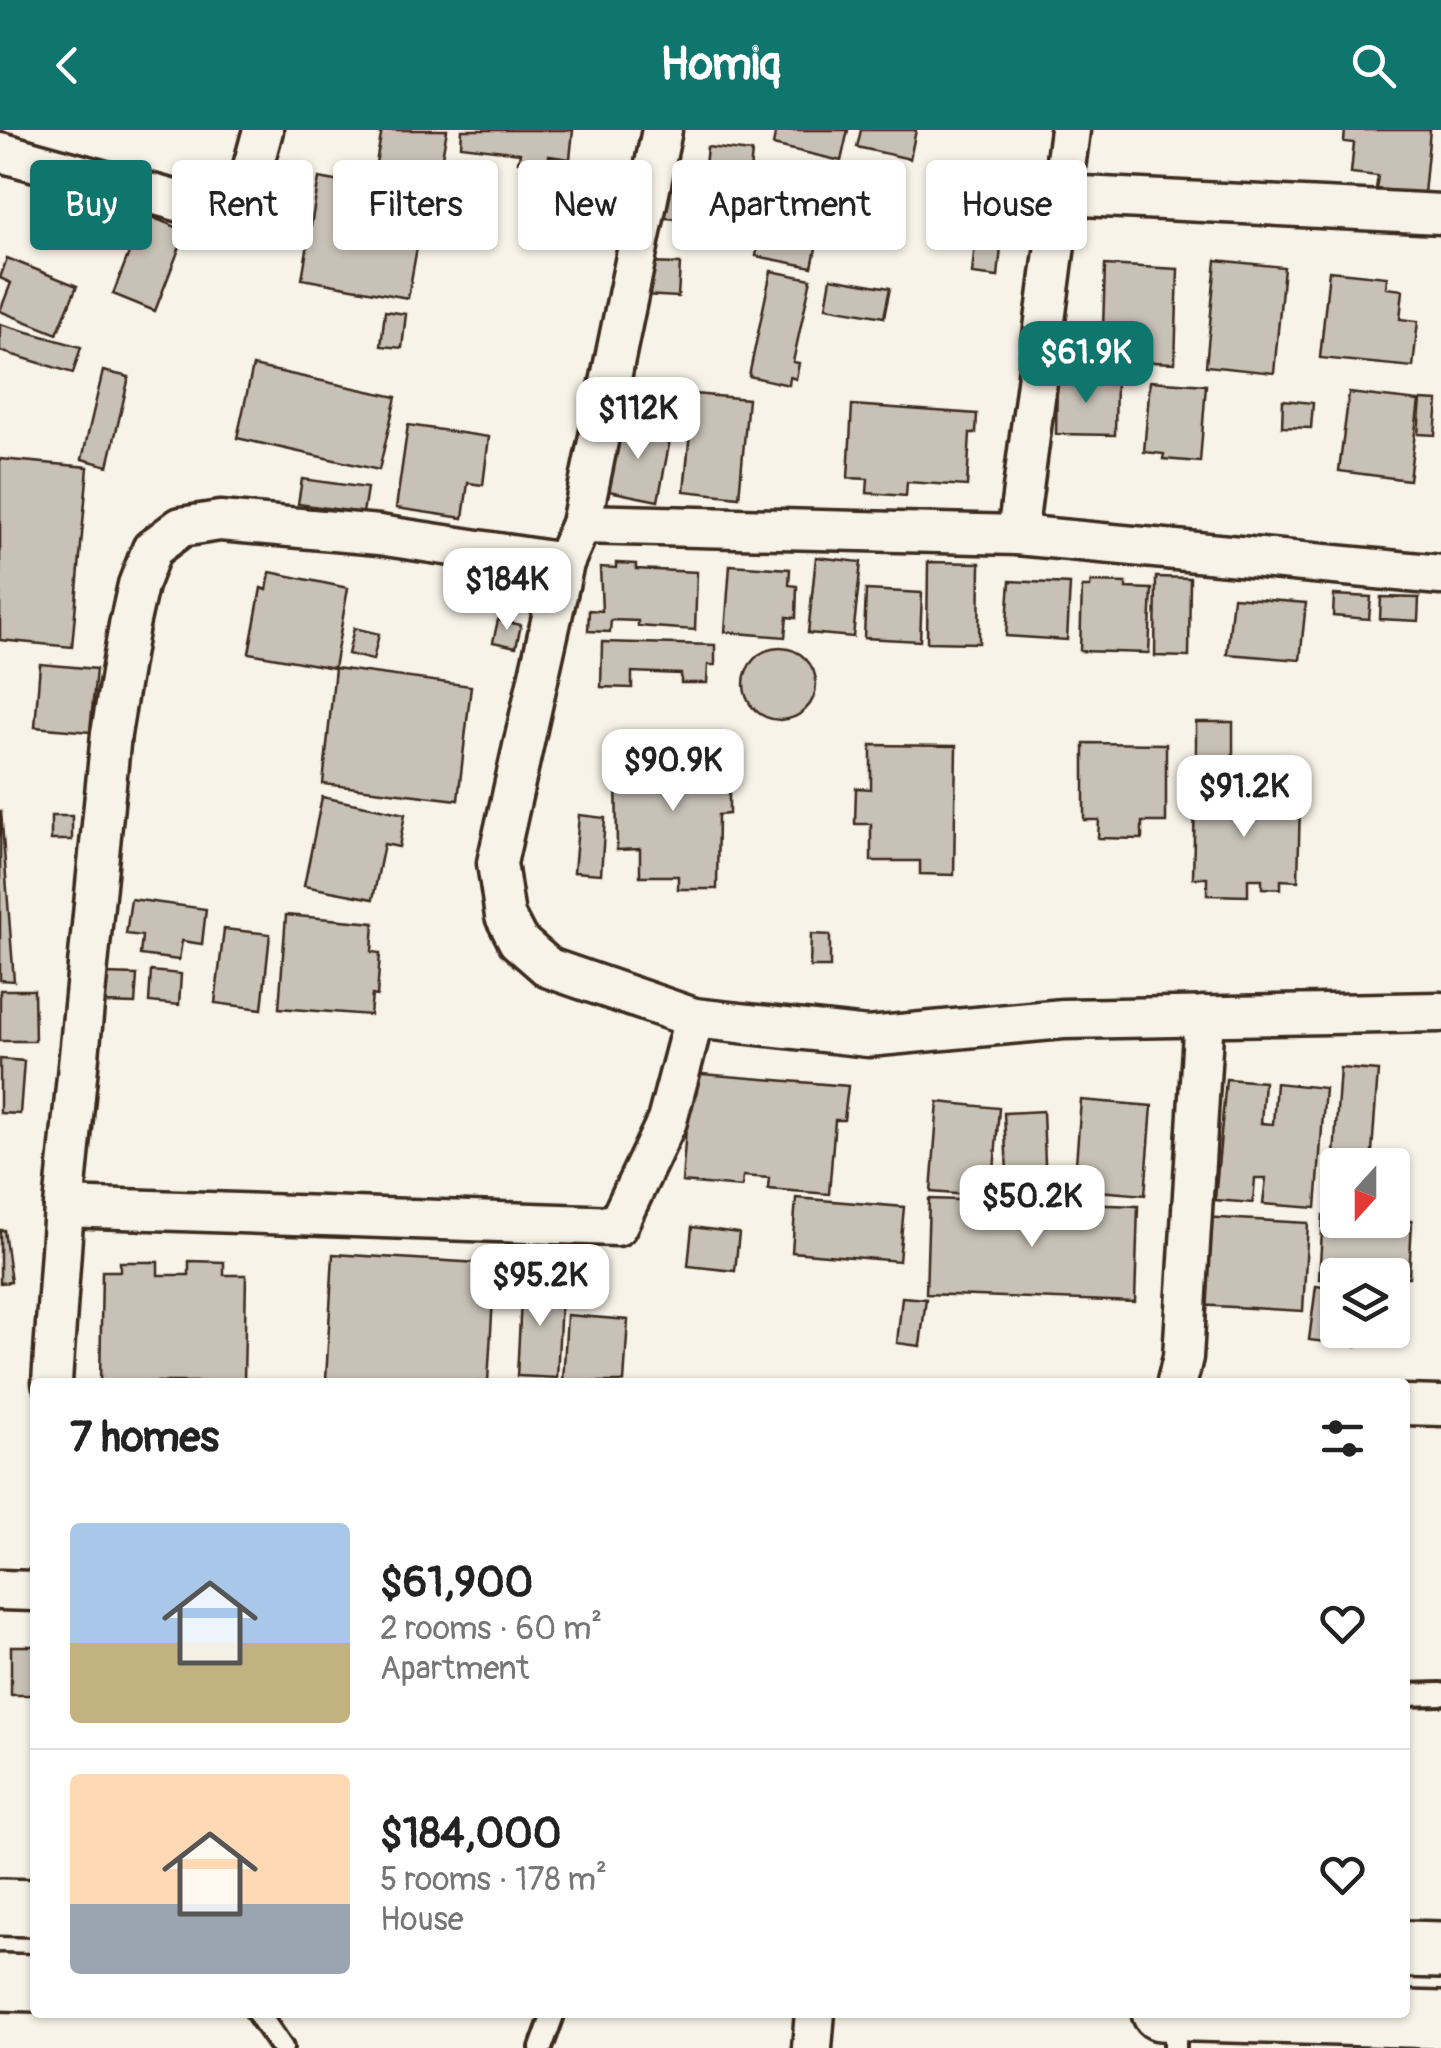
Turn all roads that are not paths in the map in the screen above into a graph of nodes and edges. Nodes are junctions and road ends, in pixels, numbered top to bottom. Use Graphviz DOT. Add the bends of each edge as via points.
graph roads {
  1 [pos="263,130"];
  2 [pos="662,130"];
  3 [pos="1070,130"];
  4 [pos="0,152"];
  5 [pos="1066,160"];
  6 [pos="1087,196"];
  7 [pos="1441,214"];
  8 [pos="1055,250"];
  9 [pos="580,524"];
  10 [pos="1017,536"];
  11 [pos="564,563"];
  12 [pos="1441,575"];
  13 [pos="1441,1012"];
  14 [pos="1204,1016"];
  15 [pos="694,1018"];
  16 [pos="64,1207"];
  17 [pos="52,1378"];
  18 [pos="1177,1378"];
  19 [pos="1410,1406"];
  20 [pos="1441,1406"];
  21 [pos="0,1590"];
  22 [pos="30,1590"];
  23 [pos="1441,1694"];
  24 [pos="1410,1695"];
  25 [pos="0,1907"];
  26 [pos="30,1908"];
  27 [pos="1410,1949"];
  28 [pos="1441,1950"];
  29 [pos="0,1982"];
  30 [pos="30,1983"];
  31 [pos="261,2018"];
  32 [pos="552,2018"];
  33 [pos="814,2018"];
  34 [pos="1175,2018"];
  35 [pos="1365,2018"];
  36 [pos="1441,2020"];
  37 [pos="282,2048"];
  38 [pos="541,2048"];
  39 [pos="812,2048"];
  40 [pos="1175,2048"];
  1 -- 4 [label="street" via="240,218"];
  2 -- 9 [label="street"];
  3 -- 5 [label="street"];
  6 -- 7 [label="street"];
  8 -- 10 [label="street"];
  9 -- 10 [label="street"];
  9 -- 11 [label="street"];
  10 -- 12 [label="street"];
  11 -- 15 [label="street" via="497,863 505,916 518,941 549,968"];
  11 -- 16 [label="street" via="379,535 220,521 181,527 152,548 129,625 111,734"];
  13 -- 14 [label="street"];
  14 -- 15 [label="street" via="1063,1019 868,1037"];
  14 -- 18 [label="street"];
  15 -- 16 [label="street" via="666,1120 618,1226"];
  16 -- 17 [label="street"];
  19 -- 20 [label="street"];
  21 -- 22 [label="street"];
  23 -- 24 [label="lane"];
  25 -- 26 [label="highway"];
  27 -- 28 [label="highway"];
  29 -- 30 [label="highway"];
  31 -- 37 [label="lane"];
  32 -- 38 [label="lane"];
  33 -- 39 [label="street"];
  34 -- 40 [label="lane"];
  35 -- 36 [label="highway"];
}
